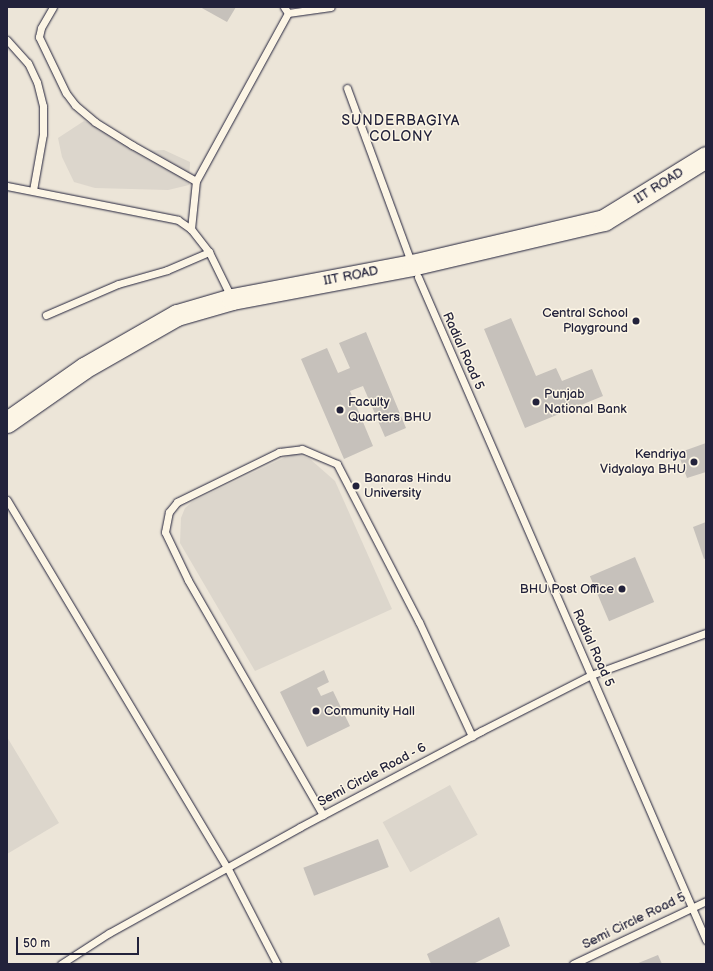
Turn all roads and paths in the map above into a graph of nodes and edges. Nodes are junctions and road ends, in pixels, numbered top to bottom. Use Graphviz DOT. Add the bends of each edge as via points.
graph roads {
  1 [pos="53,7"];
  2 [pos="331,7"];
  3 [pos="286,10"];
  4 [pos="7,40"];
  5 [pos="347,88"];
  6 [pos="706,157"];
  7 [pos="196,181"];
  8 [pos="7,186"];
  9 [pos="33,190"];
  10 [pos="191,229"];
  11 [pos="209,252"];
  12 [pos="415,271"];
  13 [pos="232,299"];
  14 [pos="46,315"];
  15 [pos="7,422"];
  16 [pos="7,500"];
  17 [pos="706,633"];
  18 [pos="591,675"];
  19 [pos="472,736"];
  20 [pos="323,815"];
  21 [pos="227,867"];
  22 [pos="706,901"];
  23 [pos="692,906"];
  24 [pos="706,940"];
  25 [pos="61,964"];
  26 [pos="277,964"];
  27 [pos="573,964"];
  1 -- 7 [label="lane" via="39,37 66,93 75,105 95,122"];
  2 -- 3 [label="lane"];
  3 -- 7 [label="lane"];
  4 -- 9 [label="lane" via="28,63 37,82 43,106 43,134"];
  5 -- 12 [label="lane, Radial Road 5"];
  6 -- 12 [label="street, IIT ROAD" via="604,220"];
  7 -- 10 [label="lane"];
  8 -- 9 [label="lane"];
  9 -- 10 [label="lane" via="178,220"];
  10 -- 11 [label="lane"];
  11 -- 13 [label="lane"];
  11 -- 14 [label="lane" via="167,270 118,284"];
  12 -- 13 [label="street, IIT ROAD"];
  12 -- 18 [label="lane, Radial Road 5"];
  13 -- 15 [label="street, IIT ROAD" via="178,315 84,368"];
  16 -- 21 [label="lane"];
  17 -- 18 [label="lane, Semi Circle Road - 6"];
  18 -- 19 [label="lane, Semi Circle Road - 6"];
  18 -- 23 [label="lane, Radial Road 5"];
  19 -- 20 [label="lane, Semi Circle Road - 6"];
  19 -- 20 [label="lane" via="419,622 337,464 302,449 279,452 177,502 169,512 165,532 188,580"];
  20 -- 21 [label="lane, Semi Circle Road - 6"];
  21 -- 25 [label="lane, Semi Circle Road - 6" via="109,933"];
  21 -- 26 [label="lane"];
  22 -- 23 [label="lane, Semi Circle Road 5"];
  23 -- 24 [label="lane, Radial Road 5"];
  23 -- 27 [label="lane, Semi Circle Road 5"];
}
